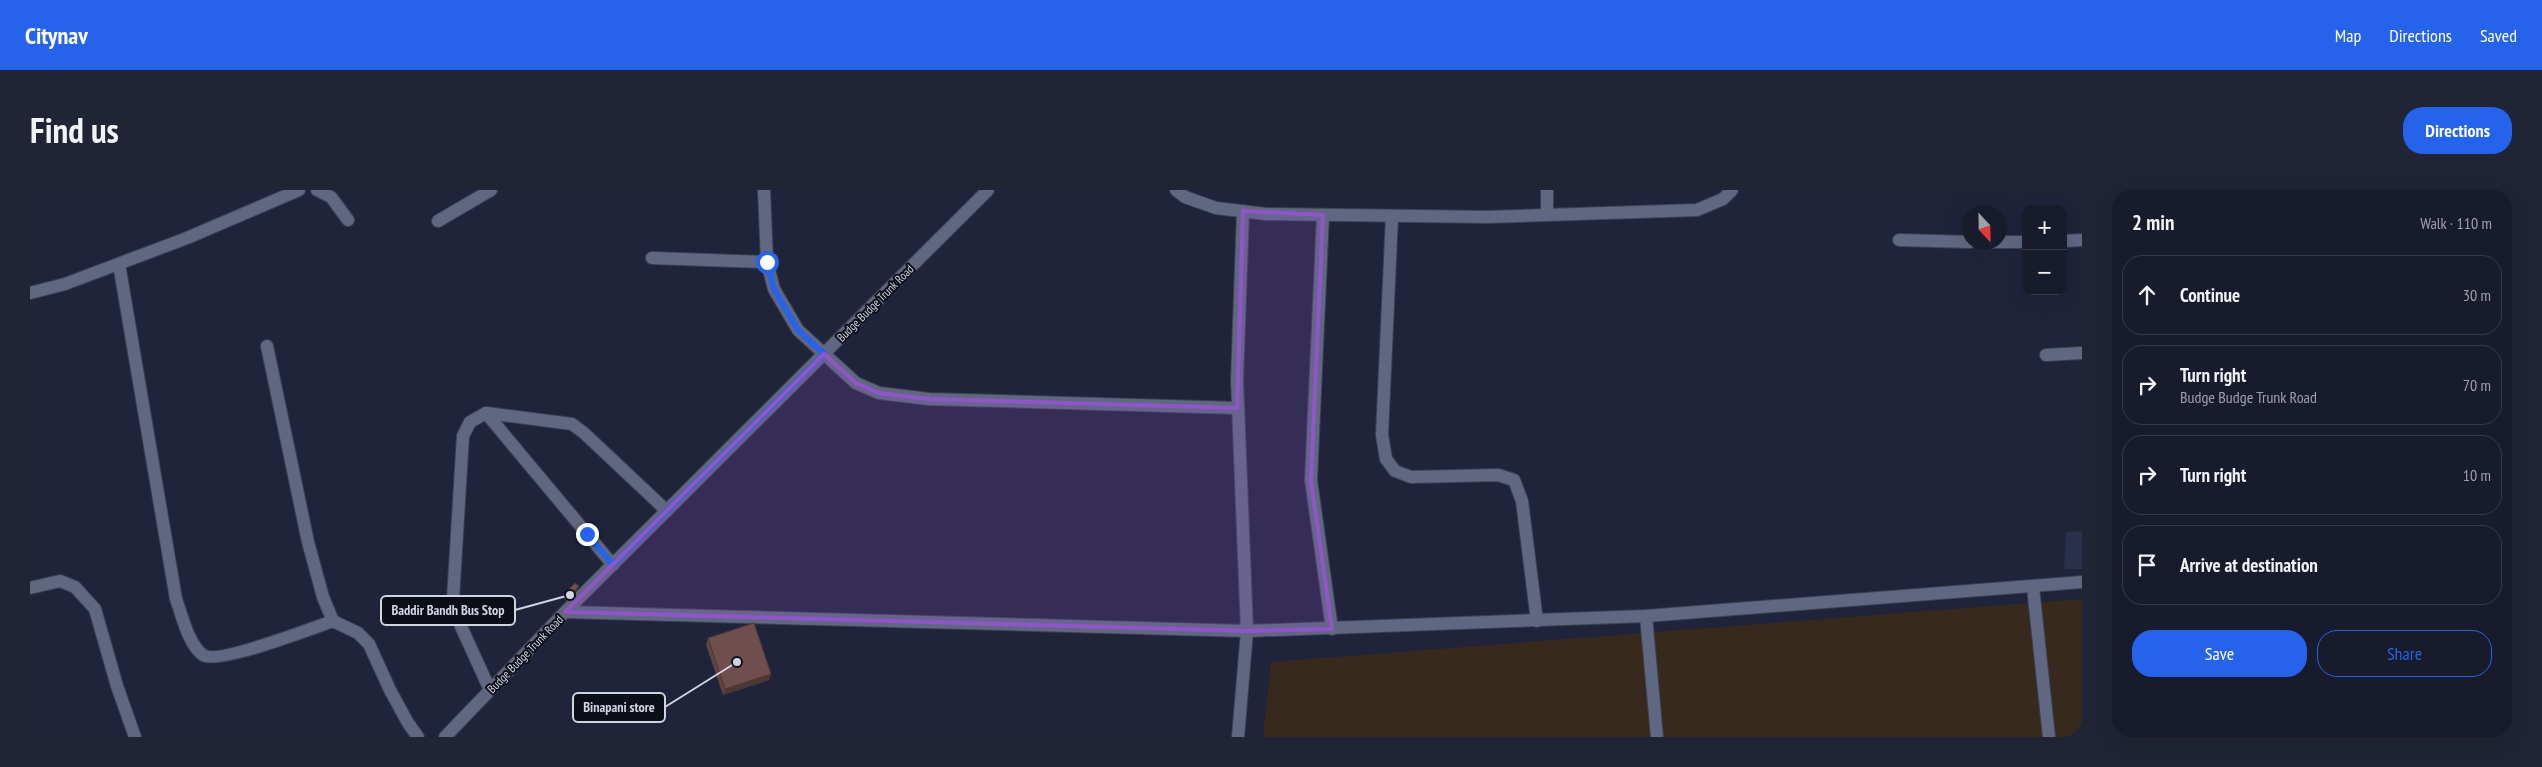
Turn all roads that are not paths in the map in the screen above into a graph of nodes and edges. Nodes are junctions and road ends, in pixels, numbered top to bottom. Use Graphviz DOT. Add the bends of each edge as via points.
graph roads {
  1 [pos="299,190"];
  2 [pos="317,190"];
  3 [pos="491,190"];
  4 [pos="764,190"];
  5 [pos="988,190"];
  6 [pos="1176,190"];
  7 [pos="1547,190"];
  8 [pos="1732,190"];
  9 [pos="1242,211"];
  10 [pos="1323,214"];
  11 [pos="1547,215"];
  12 [pos="1392,216"];
  13 [pos="348,220"];
  14 [pos="438,222"];
  15 [pos="1899,240"];
  16 [pos="2082,240"];
  17 [pos="2067,241"];
  18 [pos="1962,242"];
  19 [pos="2007,242"];
  20 [pos="2022,242"];
  21 [pos="652,258"];
  22 [pos="767,262"];
  23 [pos="119,264"];
  24 [pos="30,293"];
  25 [pos="267,346"];
  26 [pos="2082,353"];
  27 [pos="824,354"];
  28 [pos="2046,355"];
  29 [pos="1237,408"];
  30 [pos="486,413"];
  31 [pos="667,511"];
  32 [pos="613,565"];
  33 [pos="2082,582"];
  34 [pos="30,588"];
  35 [pos="2033,588"];
  36 [pos="565,612"];
  37 [pos="1646,616"];
  38 [pos="333,621"];
  39 [pos="1537,621"];
  40 [pos="1332,629"];
  41 [pos="1247,631"];
  42 [pos="490,690"];
  43 [pos="135,737"];
  44 [pos="418,737"];
  45 [pos="445,737"];
  46 [pos="1238,737"];
  47 [pos="1657,737"];
  48 [pos="2049,737"];
  1 -- 23 [label="street"];
  2 -- 13 [label="street" via="331,196"];
  3 -- 14 [label="street"];
  4 -- 22 [label="street"];
  5 -- 27 [label="street, Budge Budge Trunk Road"];
  6 -- 9 [label="street" via="1185,197 1216,208"];
  7 -- 11 [label="street"];
  8 -- 11 [label="street" via="1697,210"];
  9 -- 10 [label="street"];
  9 -- 29 [label="street"];
  10 -- 12 [label="street"];
  10 -- 40 [label="street" via="1311,480"];
  11 -- 12 [label="street"];
  12 -- 39 [label="street" via="1382,435 1386,459 1395,471 1411,477 1498,475 1514,480 1522,501"];
  15 -- 18 [label="street"];
  16 -- 17 [label="street"];
  19 -- 20 [label="street"];
  21 -- 22 [label="street"];
  22 -- 27 [label="street" via="774,289 798,330"];
  23 -- 24 [label="street"];
  23 -- 38 [label="street" via="176,599 198,650 213,657 237,652"];
  25 -- 38 [label="street" via="308,542"];
  26 -- 28 [label="street"];
  27 -- 29 [label="street" via="856,383 879,393 929,399"];
  27 -- 31 [label="street, Budge Budge Trunk Road"];
  29 -- 41 [label="street"];
  30 -- 31 [label="street" via="572,424"];
  30 -- 32 [label="street"];
  30 -- 42 [label="street" via="470,422 463,436 453,599 462,629"];
  31 -- 32 [label="street, Budge Budge Trunk Road"];
  32 -- 36 [label="street, Budge Budge Trunk Road"];
  33 -- 35 [label="street"];
  34 -- 43 [label="street" via="60,581 75,587 95,609"];
  35 -- 37 [label="street"];
  35 -- 48 [label="street"];
  36 -- 41 [label="street"];
  36 -- 42 [label="street, Budge Budge Trunk Road"];
  37 -- 39 [label="street"];
  37 -- 47 [label="street"];
  38 -- 44 [label="street" via="358,633 369,644 394,698"];
  39 -- 40 [label="street"];
  40 -- 41 [label="street"];
  41 -- 46 [label="street"];
  42 -- 45 [label="street, Budge Budge Trunk Road"];
}
